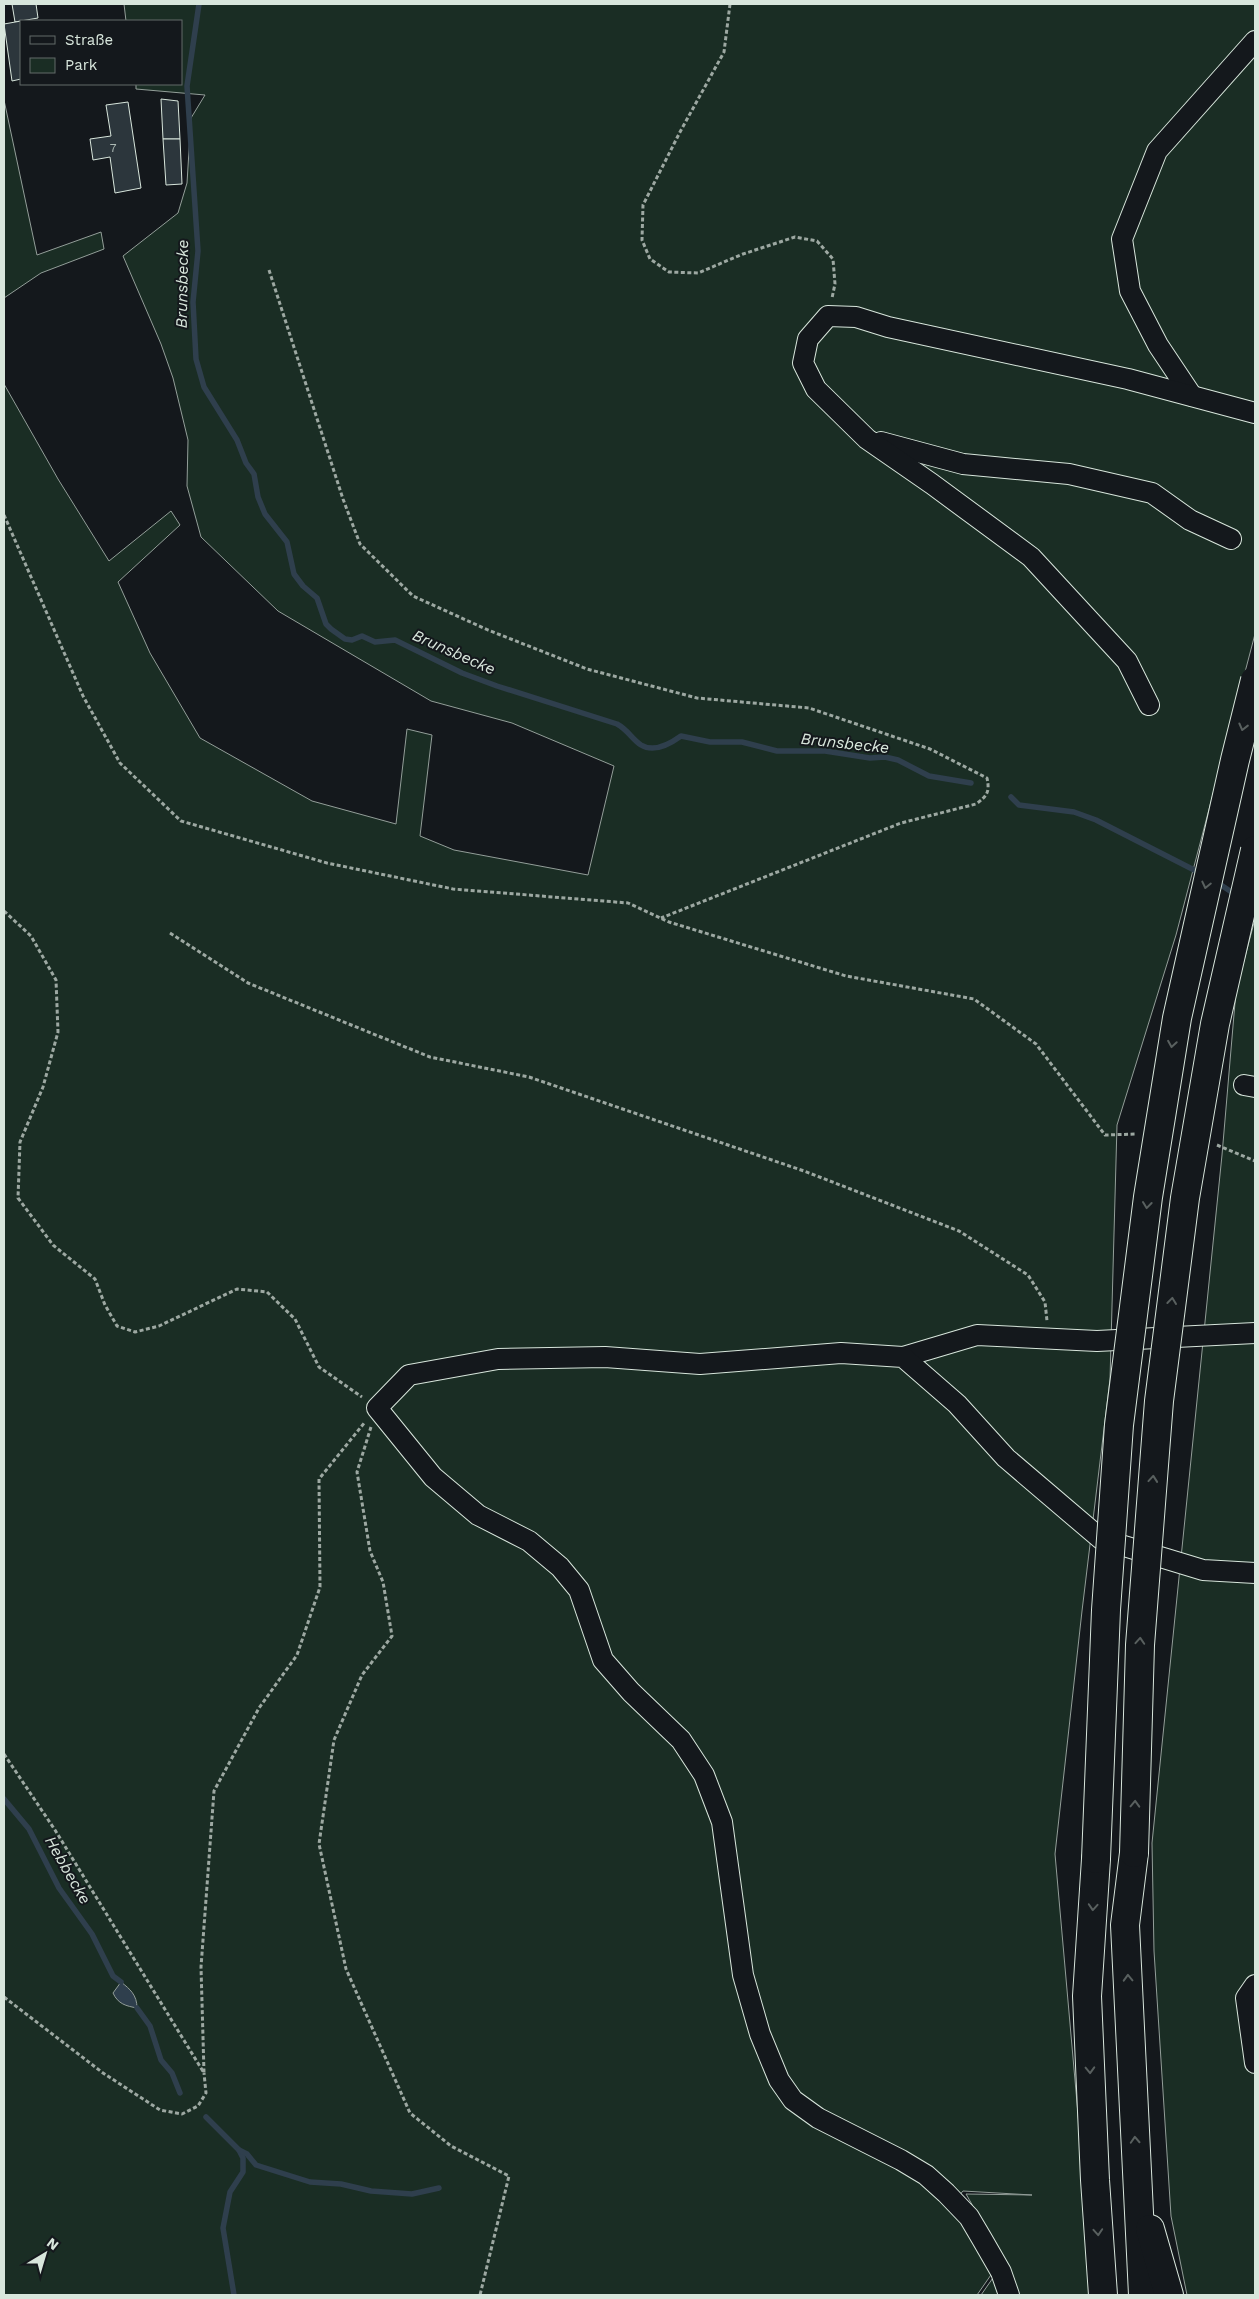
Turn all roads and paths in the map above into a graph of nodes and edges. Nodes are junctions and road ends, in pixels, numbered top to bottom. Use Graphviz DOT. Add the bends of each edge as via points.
graph roads {
  1 [pos="730,4"];
  2 [pos="1255,41"];
  3 [pos="269,270"];
  4 [pos="828,316"];
  5 [pos="1192,396"];
  6 [pos="1255,413"];
  7 [pos="867,439"];
  8 [pos="4,516"];
  9 [pos="1231,539"];
  10 [pos="1255,680"];
  11 [pos="1150,705"];
  12 [pos="1255,850"];
  13 [pos="4,911"];
  14 [pos="661,918"];
  15 [pos="170,933"];
  16 [pos="1143,1134"];
  17 [pos="1212,1143"];
  18 [pos="1255,1161"];
  19 [pos="1255,1333"];
  20 [pos="1049,1339"];
  21 [pos="903,1357"];
  22 [pos="377,1408"];
  23 [pos="1255,1573"];
  24 [pos="4,1754"];
  25 [pos="1255,1985"];
  26 [pos="4,1997"];
  27 [pos="1255,2063"];
  28 [pos="204,2073"];
  29 [pos="1137,2189"];
  30 [pos="480,2295"];
  31 [pos="1009,2295"];
  32 [pos="1103,2295"];
  33 [pos="1143,2295"];
  34 [pos="1169,2295"];
  1 -- 4 [label="path" via="724,52 643,205 642,240 650,259 669,272 698,273 795,237 817,241 833,259 834,284"];
  2 -- 5 [label="lane" via="1157,151 1122,239 1130,291 1158,345"];
  3 -- 14 [label="path" via="360,544 413,596 488,630 587,668 697,698 809,708 930,749 987,778 990,789 986,797 976,804 901,824"];
  4 -- 5 [label="lane" via="856,317 888,328 1128,379"];
  4 -- 7 [label="lane" via="808,339 803,363 816,390"];
  5 -- 6 [label="lane"];
  7 -- 9 [label="lane" via="963,464 1069,474 1152,493 1190,520"];
  7 -- 11 [label="lane" via="1030,557 1127,662"];
  8 -- 14 [label="path" via="83,696 120,763 181,820 327,863 453,889 628,902"];
  10 -- 32 [label="highway, one-way, bridge" via="1177,1018 1148,1197 1119,1425 1106,1610 1087,1996"];
  29 -- 12 [label="highway, one-way, bridge" via="1125,1925 1134,1853 1140,1645 1159,1401 1193,1150 1215,1024"];
  13 -- 22 [label="path" via="31,936 56,980 58,1032 43,1087 20,1142 18,1198 53,1245 96,1279 117,1326 135,1332 159,1326 237,1289 267,1292 295,1319 319,1367"];
  14 -- 16 [label="path" via="846,976 974,999 1036,1044 1105,1135"];
  15 -- 20 [label="path" via="248,982 430,1057 548,1083 804,1171 959,1231 1028,1276 1045,1302"];
  17 -- 18 [label="path"];
  19 -- 20 [label="lane" via="1097,1341"];
  20 -- 21 [label="lane" via="977,1335"];
  21 -- 22 [label="lane" via="841,1352 700,1364 605,1357 498,1358 409,1375"];
  21 -- 23 [label="lane" via="957,1404 1006,1458 1101,1539 1202,1570"];
  22 -- 28 [label="path" via="319,1479 320,1587 297,1655 259,1708 214,1791 201,1967"];
  22 -- 30 [label="path" via="357,1472 370,1552 383,1582 392,1636 362,1675 334,1740 319,1844 346,1968 410,2113 451,2146 509,2176"];
  22 -- 31 [label="lane" via="433,1476 478,1515 528,1542 560,1567 579,1590 602,1660 681,1740 704,1775 722,1822 743,1975 760,2034 778,2080 793,2100 818,2118 926,2175 946,2193 969,2217 982,2238 1001,2272"];
  24 -- 28 [label="path" via="55,1830"];
  25 -- 27 [label="lane" via="1246,1998"];
  26 -- 28 [label="path" via="103,2073 160,2110 182,2114 198,2106 206,2093"];
  29 -- 33 [label="highway"];
  29 -- 34 [label="highway"];
}
